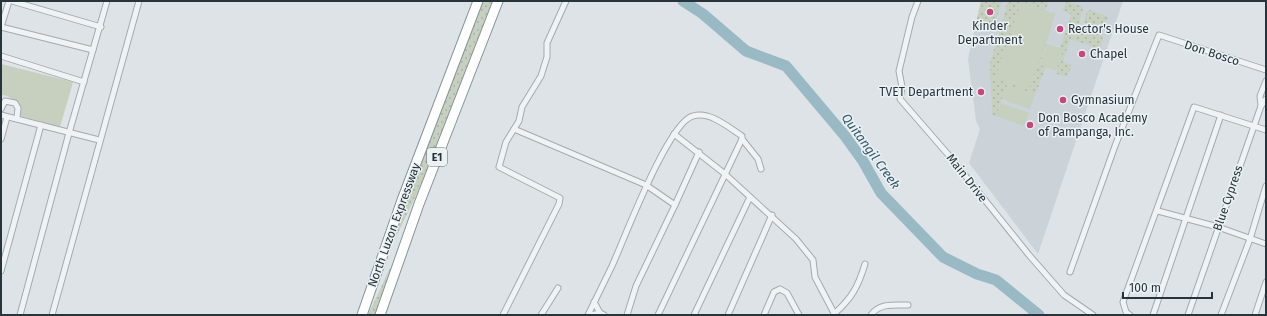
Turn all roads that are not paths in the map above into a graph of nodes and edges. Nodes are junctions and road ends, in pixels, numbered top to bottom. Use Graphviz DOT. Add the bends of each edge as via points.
graph roads {
  1 [pos="10,1"];
  2 [pos="107,1"];
  3 [pos="139,1"];
  4 [pos="478,1"];
  5 [pos="498,1"];
  6 [pos="566,1"];
  7 [pos="918,1"];
  8 [pos="1,27"];
  9 [pos="100,27"];
  10 [pos="93,50"];
  11 [pos="1,56"];
  12 [pos="1266,70"];
  13 [pos="1266,81"];
  14 [pos="84,82"];
  15 [pos="1266,99"];
  16 [pos="1261,106"];
  17 [pos="1,109"];
  18 [pos="1,114"];
  19 [pos="1221,116"];
  20 [pos="7,117"];
  21 [pos="17,118"];
  22 [pos="41,125"];
  23 [pos="1254,126"];
  24 [pos="514,129"];
  25 [pos="1266,130"];
  26 [pos="69,133"];
  27 [pos="674,134"];
  28 [pos="1,139"];
  29 [pos="742,139"];
  30 [pos="99,140"];
  31 [pos="699,152"];
  32 [pos="761,169"];
  33 [pos="725,174"];
  34 [pos="646,185"];
  35 [pos="1266,186"];
  36 [pos="750,198"];
  37 [pos="675,205"];
  38 [pos="1158,211"];
  39 [pos="772,215"];
  40 [pos="1186,218"];
  41 [pos="1218,227"];
  42 [pos="1250,238"];
  43 [pos="1266,244"];
  44 [pos="865,264"];
  45 [pos="1,271"];
  46 [pos="1070,272"];
  47 [pos="1266,282"];
  48 [pos="558,288"];
  49 [pos="594,302"];
  50 [pos="908,305"];
  51 [pos="602,314"];
  52 [pos="834,314"];
  53 [pos="20,315"];
  54 [pos="52,315"];
  55 [pos="362,315"];
  56 [pos="380,315"];
  57 [pos="503,315"];
  58 [pos="541,315"];
  59 [pos="589,315"];
  60 [pos="627,315"];
  61 [pos="658,315"];
  62 [pos="694,315"];
  63 [pos="728,315"];
  64 [pos="764,315"];
  65 [pos="799,315"];
  66 [pos="871,315"];
  67 [pos="1093,315"];
  68 [pos="1130,315"];
  69 [pos="1153,315"];
  70 [pos="1188,315"];
  71 [pos="1221,315"];
  72 [pos="1255,315"];
  1 -- 8 [label="street"];
  1 -- 9 [label="street"];
  2 -- 9 [label="street"];
  3 -- 30 [label="street"];
  4 -- 55 [label="highway, North Luzon Expressway / E1" via="402,200"];
  5 -- 56 [label="highway, North Luzon Expressway / E1" via="419,204"];
  6 -- 24 [label="street" via="547,43 547,57 541,76 522,107"];
  7 -- 67 [label="street, Main Drive" via="899,71 902,87 900,99 948,153 1061,292"];
  8 -- 10 [label="street"];
  9 -- 10 [label="street"];
  10 -- 14 [label="street"];
  11 -- 14 [label="street"];
  12 -- 46 [label="street, Don Bosco" via="1159,35 1115,146"];
  13 -- 16 [label="street, Blue Cypress" via="1260,96"];
  14 -- 26 [label="street"];
  15 -- 16 [label="street"];
  16 -- 23 [label="street, Blue Cypress"];
  17 -- 21 [label="street" via="5,102 15,103 18,108"];
  18 -- 20 [label="street"];
  19 -- 23 [label="street"];
  19 -- 38 [label="street" via="1197,107 1193,110"];
  19 -- 40 [label="street"];
  20 -- 21 [label="street"];
  20 -- 28 [label="street"];
  21 -- 22 [label="street"];
  22 -- 26 [label="street"];
  22 -- 45 [label="street"];
  23 -- 25 [label="street"];
  23 -- 41 [label="street, Blue Cypress"];
  24 -- 34 [label="street"];
  24 -- 57 [label="street" via="506,142 499,166 560,198"];
  26 -- 30 [label="street"];
  26 -- 53 [label="street"];
  27 -- 29 [label="street" via="688,118 703,115 723,124 742,136"];
  27 -- 31 [label="street"];
  27 -- 34 [label="street"];
  29 -- 32 [label="street" via="758,159"];
  29 -- 33 [label="street"];
  30 -- 54 [label="street"];
  31 -- 33 [label="street"];
  31 -- 37 [label="street"];
  33 -- 36 [label="street"];
  33 -- 61 [label="street"];
  34 -- 37 [label="street"];
  34 -- 49 [label="street"];
  35 -- 42 [label="street"];
  36 -- 39 [label="street"];
  36 -- 62 [label="street"];
  37 -- 60 [label="street" via="636,286"];
  38 -- 40 [label="street"];
  38 -- 68 [label="street" via="1123,302 1126,312"];
  39 -- 52 [label="street" via="813,260 815,277"];
  39 -- 63 [label="street"];
  40 -- 41 [label="street"];
  40 -- 69 [label="street"];
  41 -- 42 [label="street"];
  41 -- 70 [label="street, Blue Cypress"];
  42 -- 43 [label="street"];
  42 -- 71 [label="street"];
  44 -- 52 [label="street" via="858,286 847,302"];
  47 -- 72 [label="street"];
  48 -- 58 [label="street"];
  49 -- 51 [label="street"];
  49 -- 59 [label="street"];
  50 -- 66 [label="street" via="882,306 875,309"];
  51 -- 59 [label="street"];
  64 -- 65 [label="street" via="774,292 780,289 787,293"];
}
